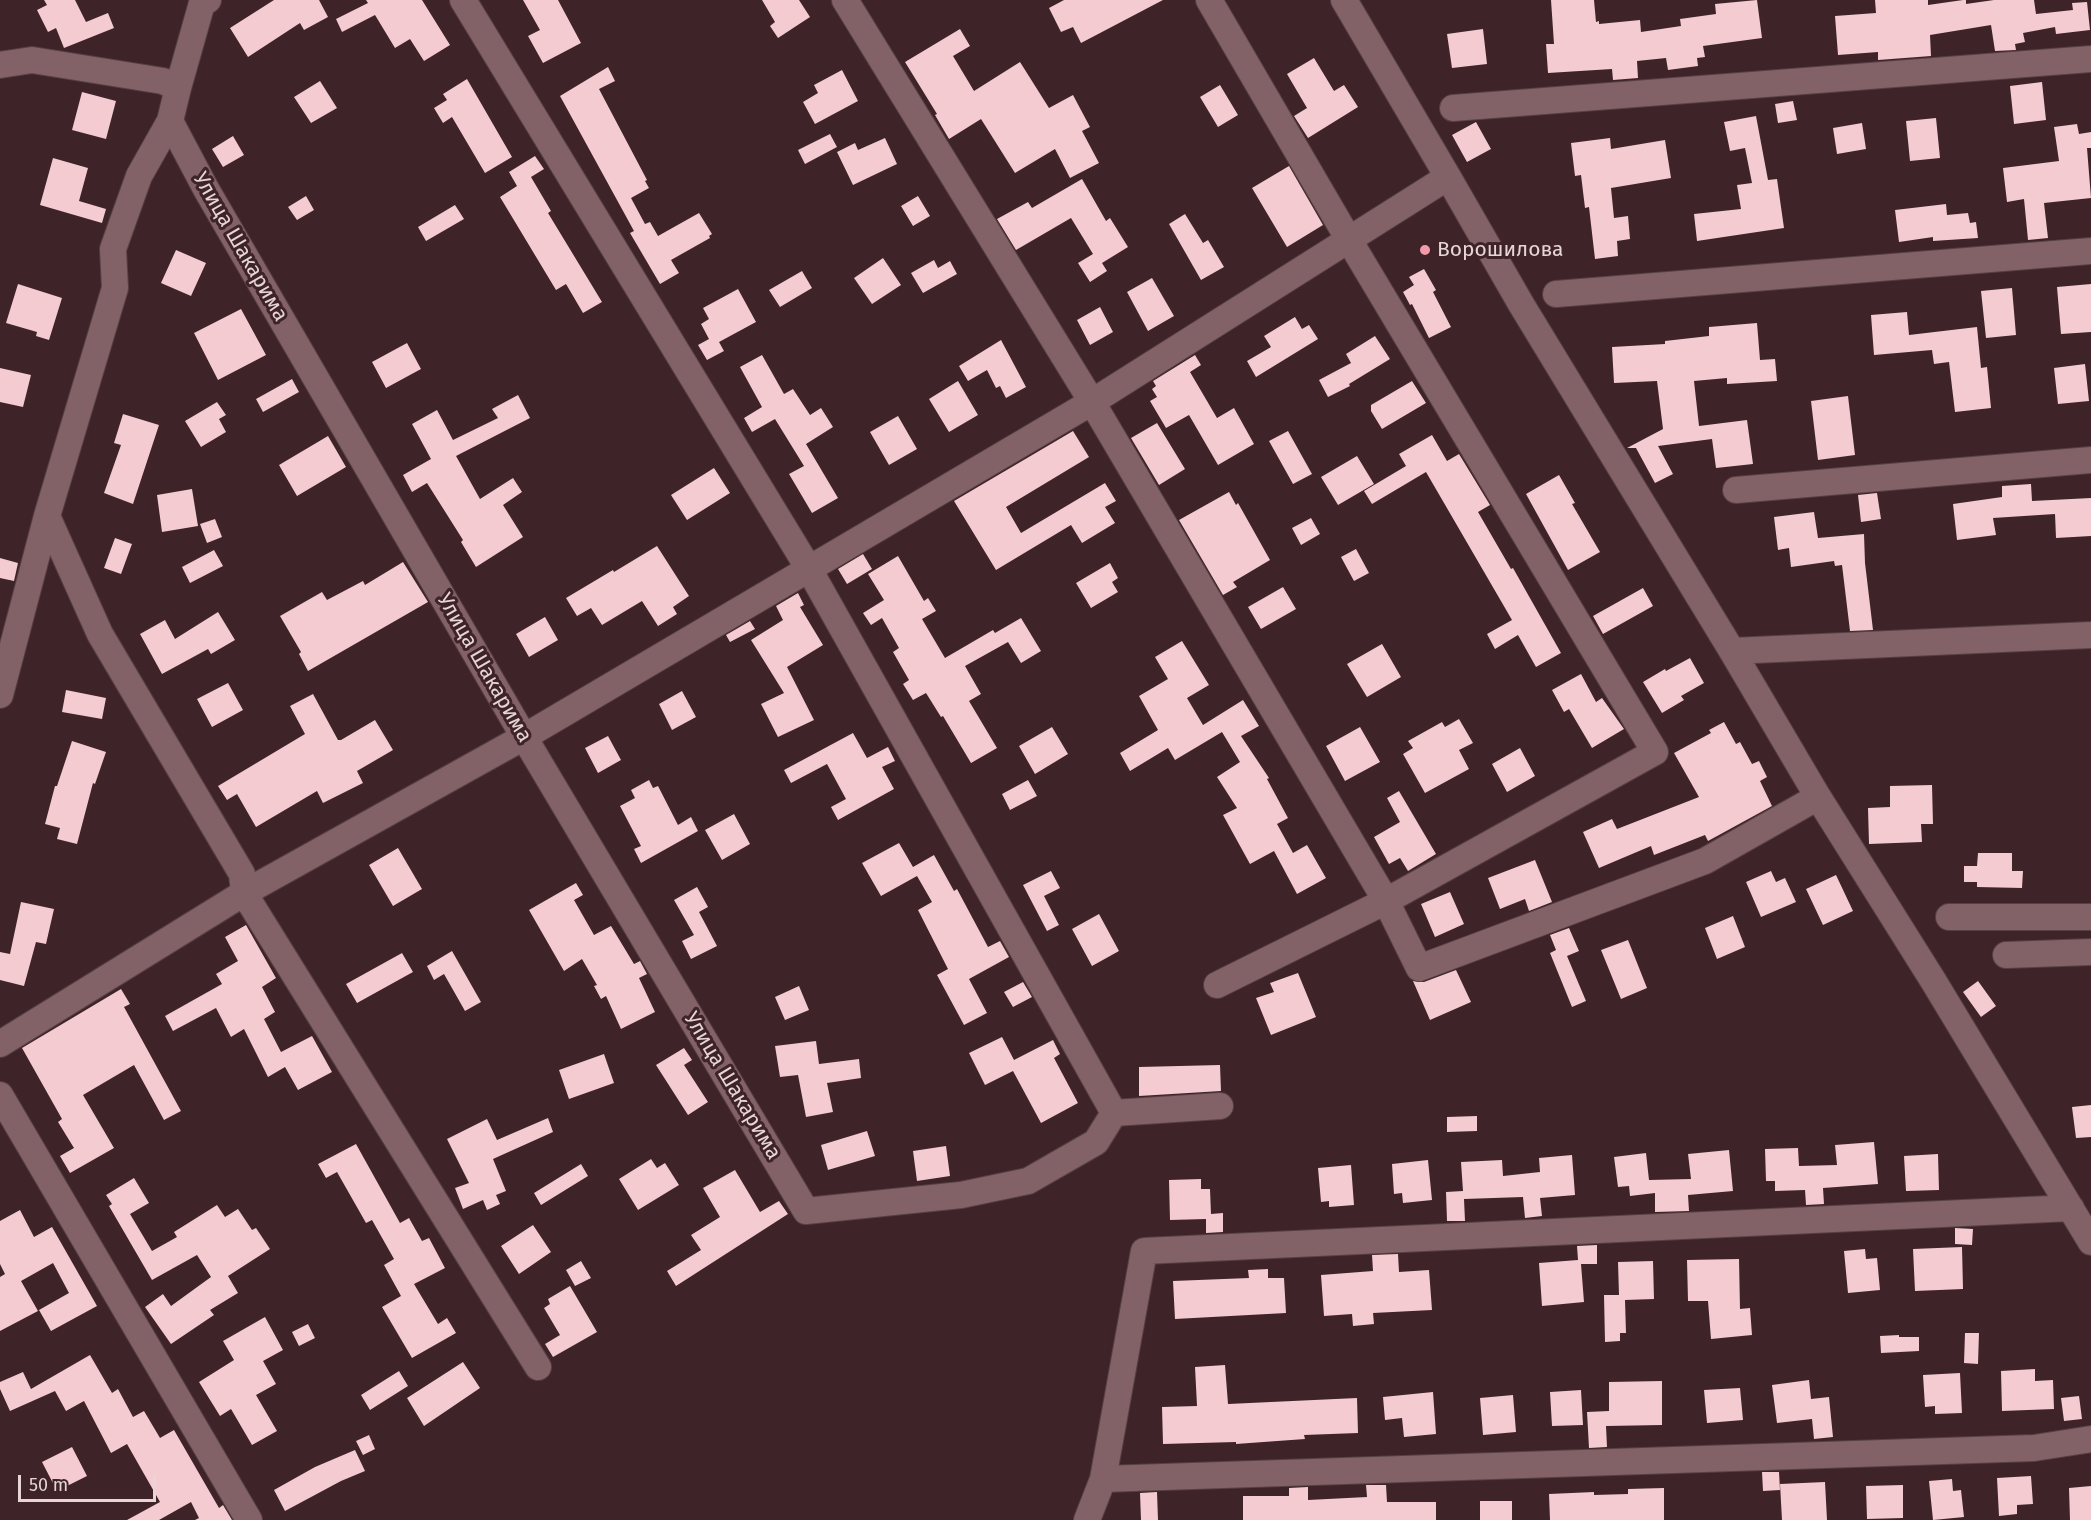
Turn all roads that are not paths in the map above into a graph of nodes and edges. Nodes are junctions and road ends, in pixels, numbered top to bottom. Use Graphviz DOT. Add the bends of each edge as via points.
graph roads {
  1 [pos="463,0"];
  2 [pos="845,0"];
  3 [pos="1209,0"];
  4 [pos="1344,0"];
  5 [pos="205,1"];
  6 [pos="2091,59"];
  7 [pos="0,65"];
  8 [pos="178,88"];
  9 [pos="1453,108"];
  10 [pos="170,121"];
  11 [pos="1448,177"];
  12 [pos="1349,240"];
  13 [pos="2091,251"];
  14 [pos="1556,294"];
  15 [pos="1092,402"];
  16 [pos="2091,460"];
  17 [pos="1736,490"];
  18 [pos="47,516"];
  19 [pos="809,569"];
  20 [pos="2091,635"];
  21 [pos="1732,651"];
  22 [pos="0,695"];
  23 [pos="524,737"];
  24 [pos="1818,797"];
  25 [pos="244,893"];
  26 [pos="1386,901"];
  27 [pos="1949,917"];
  28 [pos="2091,917"];
  29 [pos="2091,952"];
  30 [pos="2006,955"];
  31 [pos="1216,985"];
  32 [pos="0,1044"];
  33 [pos="0,1095"];
  34 [pos="1220,1106"];
  35 [pos="1114,1113"];
  36 [pos="2071,1208"];
  37 [pos="2091,1242"];
  38 [pos="538,1367"];
  39 [pos="2091,1439"];
  40 [pos="1103,1479"];
  41 [pos="249,1520"];
  42 [pos="1087,1520"];
  1 -- 19 [label="street"];
  2 -- 15 [label="street"];
  3 -- 12 [label="street"];
  4 -- 11 [label="street"];
  5 -- 8 [label="street"];
  6 -- 9 [label="street"];
  7 -- 8 [label="street" via="32,60 163,81"];
  8 -- 10 [label="street"];
  10 -- 18 [label="street" via="139,176 113,249 115,288"];
  10 -- 23 [label="street, Улица Шакарима"];
  11 -- 12 [label="street"];
  11 -- 21 [label="street"];
  12 -- 15 [label="street"];
  12 -- 26 [label="street" via="1655,752"];
  13 -- 14 [label="street"];
  15 -- 19 [label="street"];
  15 -- 26 [label="street"];
  16 -- 17 [label="street"];
  18 -- 22 [label="street"];
  18 -- 25 [label="street" via="100,634 242,874"];
  19 -- 23 [label="street"];
  19 -- 35 [label="street"];
  20 -- 21 [label="street"];
  21 -- 24 [label="street"];
  23 -- 25 [label="street"];
  23 -- 35 [label="street, Улица Шакарима" via="806,1211 961,1195 1028,1181 1096,1142"];
  24 -- 26 [label="street" via="1705,861 1419,968"];
  24 -- 36 [label="street"];
  25 -- 32 [label="street"];
  25 -- 38 [label="street"];
  26 -- 31 [label="street"];
  27 -- 28 [label="street"];
  29 -- 30 [label="street"];
  33 -- 41 [label="street"];
  34 -- 35 [label="street"];
  36 -- 37 [label="street"];
  36 -- 40 [label="street" via="1144,1251"];
  39 -- 40 [label="street" via="2034,1448"];
  40 -- 42 [label="street"];
}
